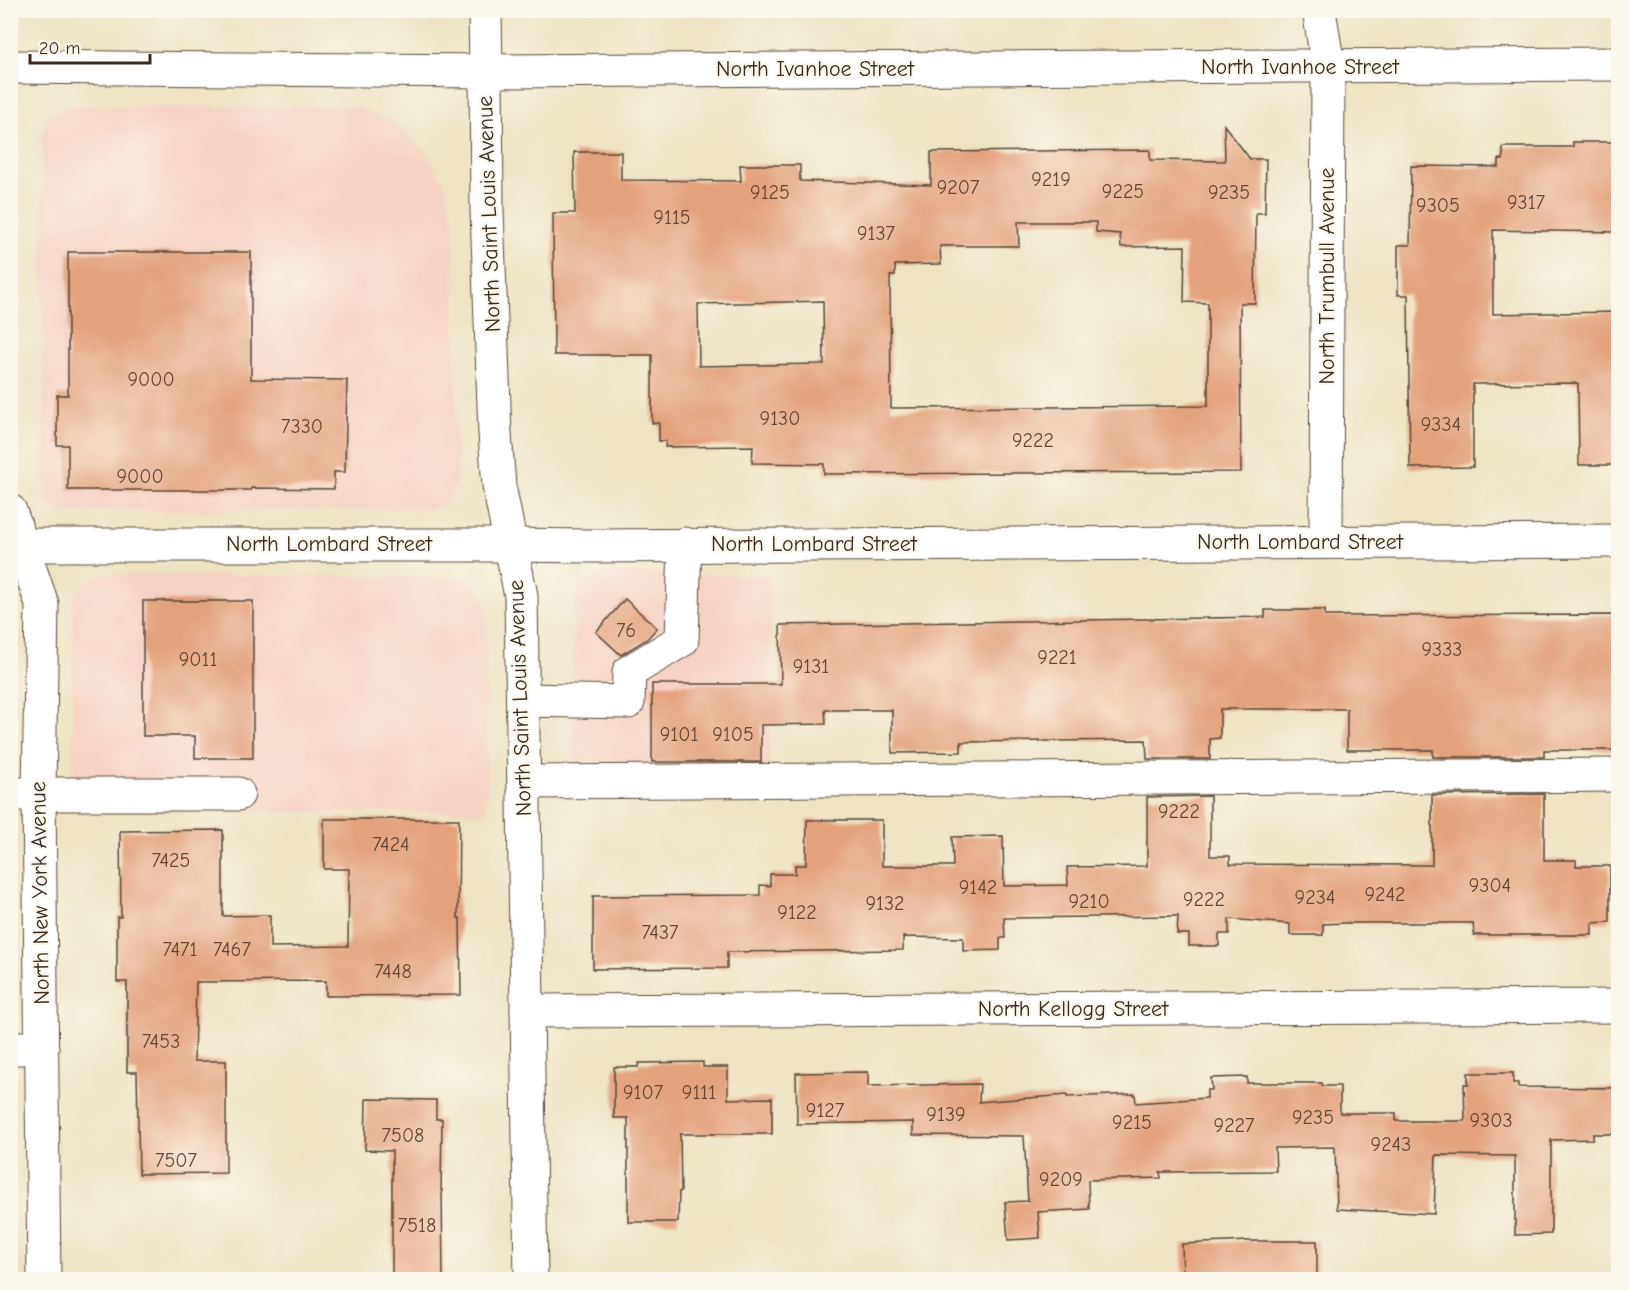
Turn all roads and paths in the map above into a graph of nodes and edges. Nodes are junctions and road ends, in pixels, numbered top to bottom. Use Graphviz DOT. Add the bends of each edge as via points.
graph roads {
  1 [pos="485,10"];
  2 [pos="1319,10"];
  3 [pos="1618,64"];
  4 [pos="1328,66"];
  5 [pos="10,67"];
  6 [pos="486,70"];
  7 [pos="10,511"];
  8 [pos="1618,540"];
  9 [pos="1326,542"];
  10 [pos="685,544"];
  11 [pos="16,545"];
  12 [pos="511,545"];
  13 [pos="523,700"];
  14 [pos="1618,776"];
  15 [pos="525,782"];
  16 [pos="25,794"];
  17 [pos="238,794"];
  18 [pos="1618,1006"];
  19 [pos="527,1011"];
  20 [pos="26,1048"];
  21 [pos="44,1280"];
  22 [pos="531,1280"];
  1 -- 6 [label="street, North Saint Louis Avenue"];
  2 -- 4 [label="street, North Trumbull Avenue"];
  3 -- 4 [label="street, North Ivanhoe Street"];
  4 -- 6 [label="street, North Ivanhoe Street"];
  4 -- 9 [label="street, North Trumbull Avenue"];
  5 -- 6 [label="street, North Ivanhoe Street"];
  6 -- 12 [label="street, North Saint Louis Avenue" via="495,434 499,486"];
  7 -- 11 [label="street, North New York Avenue"];
  8 -- 9 [label="street, North Lombard Street"];
  9 -- 10 [label="street, North Lombard Street"];
  10 -- 12 [label="street, North Lombard Street"];
  10 -- 13 [label="street" via="682,640 629,672 628,702"];
  11 -- 12 [label="street, North Lombard Street"];
  11 -- 16 [label="street, North New York Avenue" via="42,604"];
  12 -- 13 [label="street, North Saint Louis Avenue" via="521,596"];
  13 -- 15 [label="street, North Saint Louis Avenue"];
  14 -- 15 [label="street"];
  15 -- 19 [label="street, North Saint Louis Avenue"];
  16 -- 17 [label="street"];
  16 -- 20 [label="street, North New York Avenue"];
  18 -- 19 [label="street, North Kellogg Street"];
  19 -- 22 [label="street, North Saint Louis Avenue"];
  20 -- 21 [label="street, North New York Avenue"];
}
